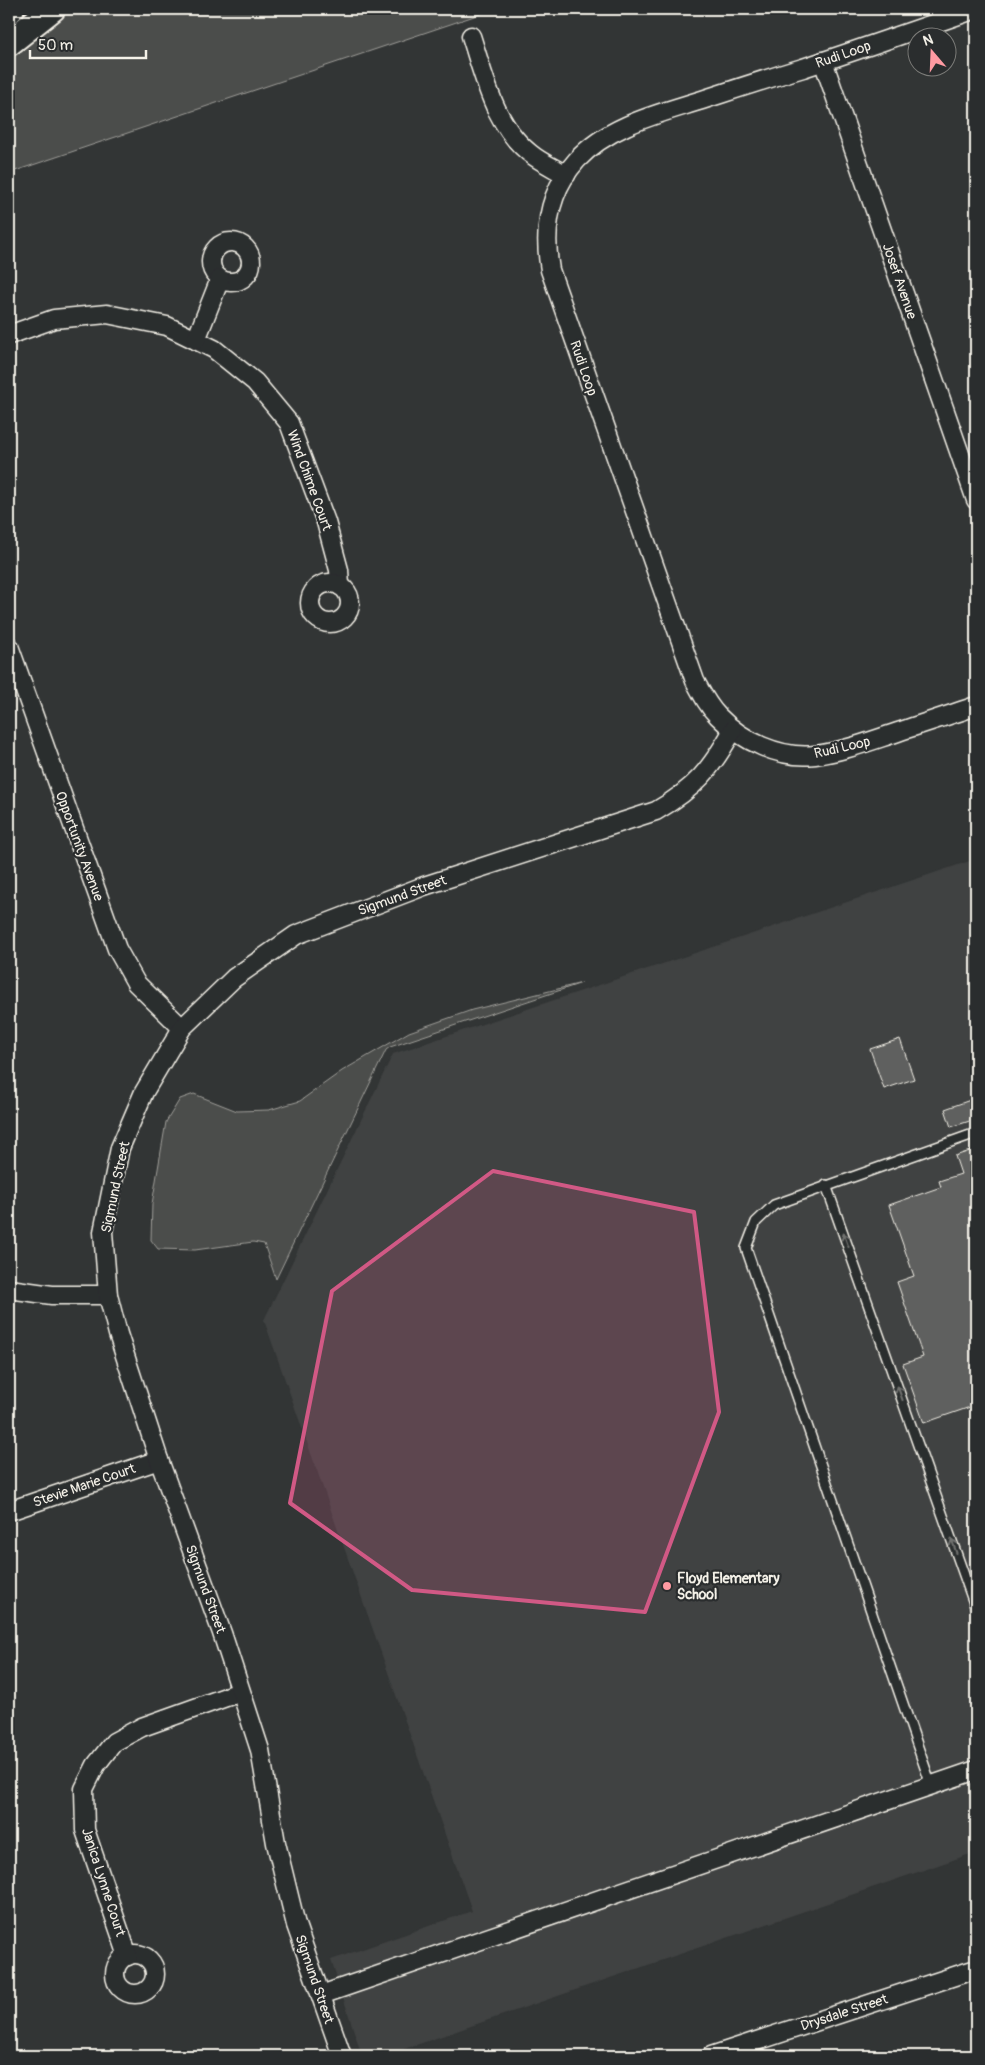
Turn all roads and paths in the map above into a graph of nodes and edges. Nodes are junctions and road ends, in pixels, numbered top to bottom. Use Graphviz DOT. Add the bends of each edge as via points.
graph roads {
  1 [pos="52,9"];
  2 [pos="976,9"];
  3 [pos="471,36"];
  4 [pos="9,44"];
  5 [pos="823,61"];
  6 [pos="566,174"];
  7 [pos="220,279"];
  8 [pos="9,335"];
  9 [pos="196,340"];
  10 [pos="976,500"];
  11 [pos="340,586"];
  12 [pos="9,646"];
  13 [pos="976,706"];
  14 [pos="733,730"];
  15 [pos="182,1028"];
  16 [pos="976,1133"];
  17 [pos="826,1185"];
  18 [pos="9,1289"];
  19 [pos="108,1294"];
  20 [pos="159,1460"];
  21 [pos="9,1512"];
  22 [pos="976,1609"];
  23 [pos="240,1692"];
  24 [pos="976,1770"];
  25 [pos="931,1785"];
  26 [pos="128,1956"];
  27 [pos="976,1969"];
  28 [pos="321,1995"];
  29 [pos="342,2056"];
  30 [pos="711,2056"];
  1 -- 4 [label="street"];
  2 -- 5 [label="street, Rudi Loop"];
  3 -- 6 [label="street" via="504,124 535,157"];
  5 -- 6 [label="street, Rudi Loop" via="626,126 592,146"];
  5 -- 10 [label="street, Josef Avenue"];
  6 -- 14 [label="street, Rudi Loop" via="552,203 547,224 546,248 550,270 695,682 718,717"];
  7 -- 9 [label="street"];
  8 -- 9 [label="street, Wind Chime Court" via="54,318 107,314 167,326"];
  9 -- 11 [label="street, Wind Chime Court" via="214,349 255,382 289,423 326,522"];
  12 -- 15 [label="street, Opportunity Avenue" via="117,949 136,983"];
  13 -- 14 [label="street, Rudi Loop" via="848,748 813,755 788,754 766,748"];
  14 -- 15 [label="street, Sigmund Street" via="696,784 656,811 424,886 296,935 234,978"];
  15 -- 19 [label="street, Sigmund Street" via="144,1092 120,1148 104,1232"];
  16 -- 17 [label="lane"];
  22 -- 17 [label="lane, one-way"];
  17 -- 25 [label="lane" via="774,1205 756,1222 746,1248"];
  18 -- 19 [label="street" via="52,1295"];
  19 -- 20 [label="street, Sigmund Street"];
  20 -- 21 [label="street, Stevie Marie Court"];
  20 -- 23 [label="street, Sigmund Street"];
  23 -- 26 [label="street, Janica Lynne Court" via="142,1727 114,1742 96,1765 84,1788 85,1830"];
  23 -- 28 [label="street, Sigmund Street" via="260,1750 276,1842 296,1925"];
  24 -- 25 [label="street"];
  25 -- 28 [label="street"];
  27 -- 30 [label="street, Drysdale Street"];
  28 -- 29 [label="street, Sigmund Street"];
}
